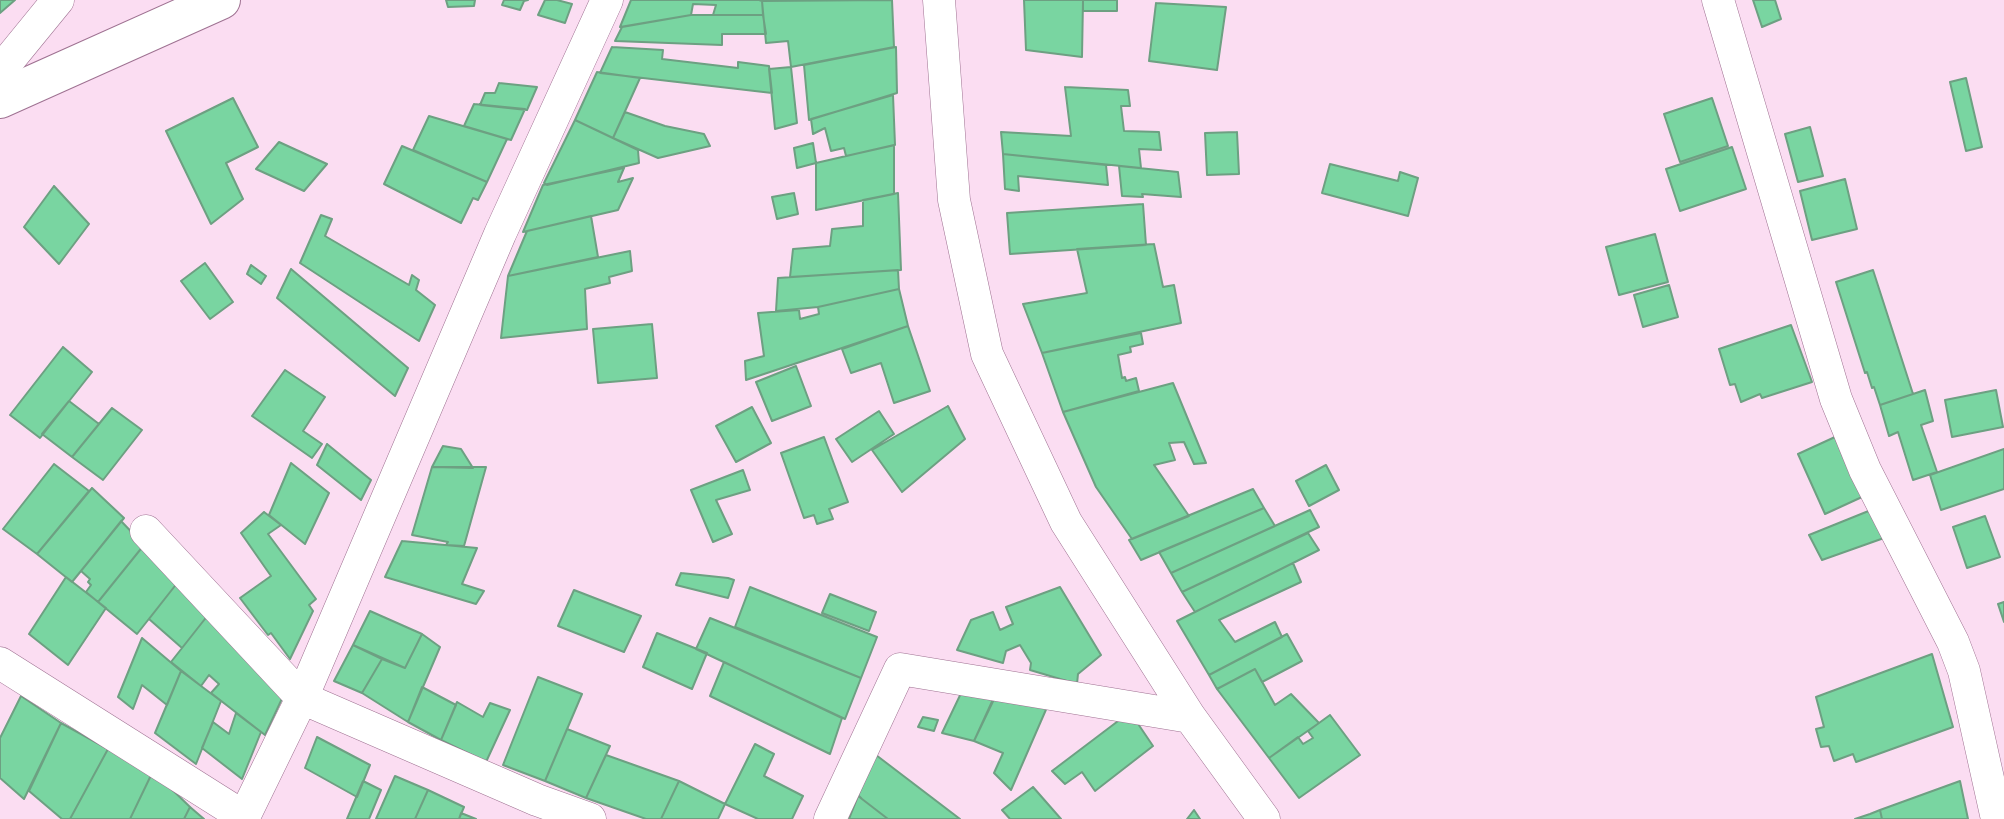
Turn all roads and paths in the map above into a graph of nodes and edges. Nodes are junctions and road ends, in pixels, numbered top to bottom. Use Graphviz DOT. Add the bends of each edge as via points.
graph roads {
  1 [pos="58,0"];
  2 [pos="221,0"];
  3 [pos="607,0"];
  4 [pos="939,0"];
  5 [pos="1718,0"];
  6 [pos="0,71"];
  7 [pos="0,99"];
  8 [pos="146,531"];
  9 [pos="0,663"];
  10 [pos="302,698"];
  11 [pos="1190,717"];
  12 [pos="243,818"];
  13 [pos="590,819"];
  14 [pos="830,819"];
  15 [pos="1264,819"];
  16 [pos="1997,819"];
  1 -- 6 [label="street"];
  2 -- 7 [label="main road"];
  3 -- 10 [label="street" via="500,234"];
  4 -- 11 [label="street" via="954,200 987,354 1066,522"];
  5 -- 16 [label="street" via="1836,399 1866,470 1953,642 1964,671"];
  8 -- 10 [label="street"];
  9 -- 12 [label="street"];
  10 -- 12 [label="street"];
  10 -- 13 [label="street"];
  11 -- 14 [label="street" via="900,669"];
  11 -- 15 [label="street"];
}
